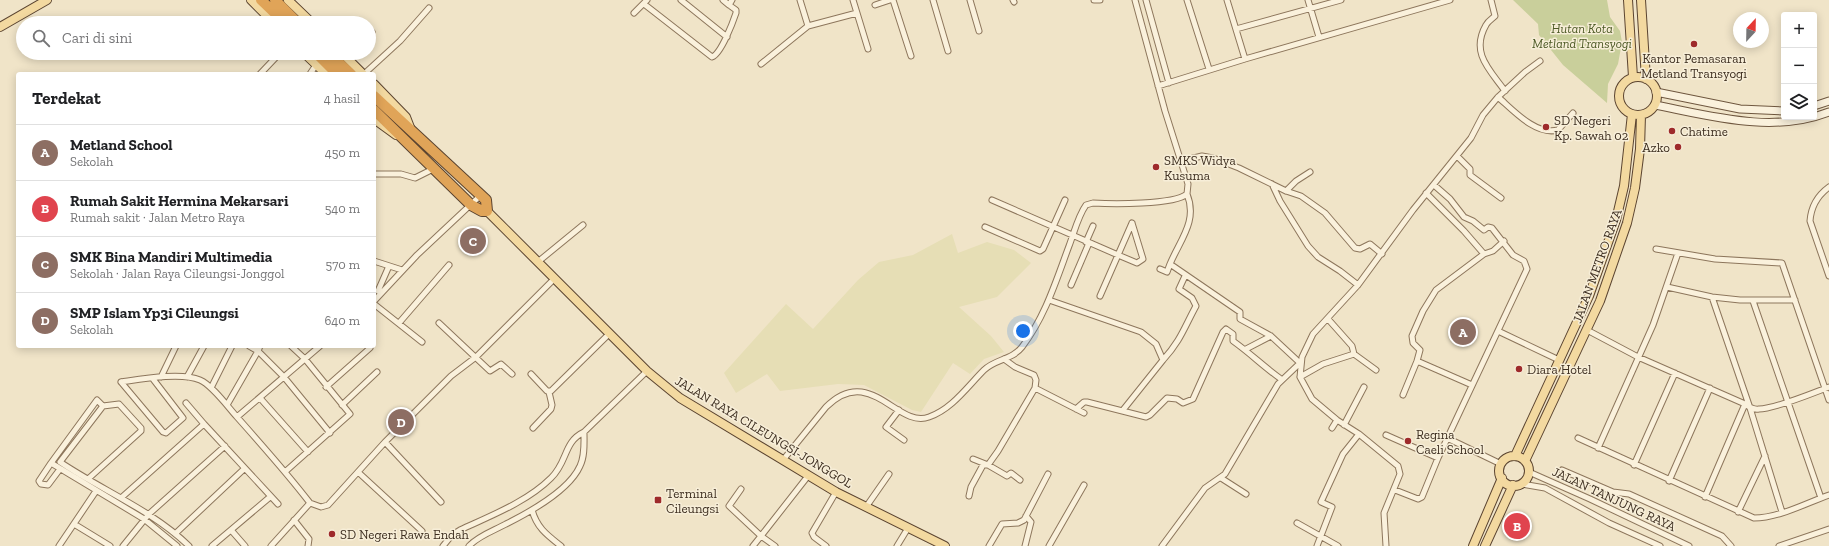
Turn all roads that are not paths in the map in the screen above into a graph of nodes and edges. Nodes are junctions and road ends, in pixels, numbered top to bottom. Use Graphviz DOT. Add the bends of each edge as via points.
graph roads {
  1 [pos="47,0"];
  2 [pos="251,0"];
  3 [pos="261,0"];
  4 [pos="274,0"];
  5 [pos="288,0"];
  6 [pos="681,0"];
  7 [pos="723,0"];
  8 [pos="800,0"];
  9 [pos="853,0"];
  10 [pos="890,0"];
  11 [pos="893,0"];
  12 [pos="933,0"];
  13 [pos="970,0"];
  14 [pos="1094,0"];
  15 [pos="1100,0"];
  16 [pos="1135,0"];
  17 [pos="1146,0"];
  18 [pos="1187,0"];
  19 [pos="1228,0"];
  20 [pos="1308,0"];
  21 [pos="1341,0"];
  22 [pos="1450,0"];
  23 [pos="1491,0"];
  24 [pos="1628,0"];
  25 [pos="1641,0"];
  26 [pos="645,2"];
  27 [pos="730,2"];
  28 [pos="1430,3"];
  29 [pos="875,5"];
  30 [pos="429,8"];
  31 [pos="1311,8"];
  32 [pos="634,12"];
  33 [pos="857,13"];
  34 [pos="18,16"];
  35 [pos="267,16"];
  36 [pos="278,16"];
  37 [pos="291,16"];
  38 [pos="305,16"];
  39 [pos="16,17"];
  40 [pos="0,26"];
  41 [pos="808,26"];
  42 [pos="1236,29"];
  43 [pos="979,31"];
  44 [pos="726,37"];
  45 [pos="1320,37"];
  46 [pos="868,49"];
  47 [pos="948,51"];
  48 [pos="911,56"];
  49 [pos="1245,59"];
  50 [pos="273,60"];
  51 [pos="311,60"];
  52 [pos="323,60"];
  53 [pos="336,60"];
  54 [pos="351,60"];
  55 [pos="1540,61"];
  56 [pos="761,64"];
  57 [pos="316,65"];
  58 [pos="1209,69"];
  59 [pos="262,72"];
  60 [pos="311,72"];
  61 [pos="324,72"];
  62 [pos="335,72"];
  63 [pos="349,72"];
  64 [pos="362,72"];
  65 [pos="366,72"];
  66 [pos="1633,78"];
  67 [pos="1646,79"];
  68 [pos="1170,83"];
  69 [pos="376,86"];
  70 [pos="1158,86"];
  71 [pos="1505,91"];
  72 [pos="1656,92"];
  73 [pos="1498,97"];
  74 [pos="376,98"];
  75 [pos="1829,101"];
  76 [pos="1654,105"];
  77 [pos="1817,105"];
  78 [pos="1781,111"];
  79 [pos="376,112"];
  80 [pos="1573,112"];
  81 [pos="1829,112"];
  82 [pos="1632,114"];
  83 [pos="1642,115"];
  84 [pos="376,121"];
  85 [pos="412,132"];
  86 [pos="407,142"];
  87 [pos="1457,156"];
  88 [pos="1181,161"];
  89 [pos="434,168"];
  90 [pos="1310,172"];
  91 [pos="376,174"];
  92 [pos="1272,184"];
  93 [pos="1434,185"];
  94 [pos="1829,187"];
  95 [pos="1286,191"];
  96 [pos="1187,194"];
  97 [pos="1426,194"];
  98 [pos="481,195"];
  99 [pos="1501,198"];
  100 [pos="992,200"];
  101 [pos="1065,200"];
  102 [pos="471,205"];
  103 [pos="487,211"];
  104 [pos="583,225"];
  105 [pos="1093,226"];
  106 [pos="985,227"];
  107 [pos="1053,228"];
  108 [pos="1072,236"];
  109 [pos="1504,241"];
  110 [pos="1087,242"];
  111 [pos="1656,249"];
  112 [pos="1678,253"];
  113 [pos="1382,254"];
  114 [pos="1484,254"];
  115 [pos="1118,255"];
  116 [pos="539,261"];
  117 [pos="376,262"];
  118 [pos="1170,264"];
  119 [pos="449,265"];
  120 [pos="389,266"];
  121 [pos="1160,269"];
  122 [pos="402,270"];
  123 [pos="1185,276"];
  124 [pos="1829,276"];
  125 [pos="555,278"];
  126 [pos="1071,285"];
  127 [pos="1358,285"];
  128 [pos="1667,287"];
  129 [pos="378,291"];
  130 [pos="1100,296"];
  131 [pos="1712,297"];
  132 [pos="1049,300"];
  133 [pos="1795,300"];
  134 [pos="1753,301"];
  135 [pos="376,304"];
  136 [pos="1328,319"];
  137 [pos="439,322"];
  138 [pos="399,323"];
  139 [pos="1587,330"];
  140 [pos="1498,331"];
  141 [pos="610,333"];
  142 [pos="1271,336"];
  143 [pos="422,342"];
  144 [pos="175,348"];
  145 [pos="203,348"];
  146 [pos="231,348"];
  147 [pos="259,348"];
  148 [pos="293,348"];
  149 [pos="318,348"];
  150 [pos="370,348"];
  151 [pos="1246,349"];
  152 [pos="1354,354"];
  153 [pos="1638,356"];
  154 [pos="476,357"];
  155 [pos="305,359"];
  156 [pos="1004,359"];
  157 [pos="1163,360"];
  158 [pos="1559,360"];
  159 [pos="1417,361"];
  160 [pos="1300,363"];
  161 [pos="1376,370"];
  162 [pos="647,371"];
  163 [pos="377,372"];
  164 [pos="1675,373"];
  165 [pos="512,374"];
  166 [pos="531,374"];
  167 [pos="187,377"];
  168 [pos="284,377"];
  169 [pos="1300,377"];
  170 [pos="160,378"];
  171 [pos="152,379"];
  172 [pos="1282,379"];
  173 [pos="1472,385"];
  174 [pos="326,387"];
  175 [pos="1364,387"];
  176 [pos="211,388"];
  177 [pos="1035,388"];
  178 [pos="1710,388"];
  179 [pos="1827,388"];
  180 [pos="549,392"];
  181 [pos="1403,396"];
  182 [pos="260,398"];
  183 [pos="1829,400"];
  184 [pos="1787,401"];
  185 [pos="186,403"];
  186 [pos="1745,404"];
  187 [pos="227,405"];
  188 [pos="342,405"];
  189 [pos="103,406"];
  190 [pos="1750,408"];
  191 [pos="1076,409"];
  192 [pos="899,410"];
  193 [pos="1123,410"];
  194 [pos="1084,414"];
  195 [pos="237,417"];
  196 [pos="1337,420"];
  197 [pos="204,424"];
  198 [pos="1344,425"];
  199 [pos="533,428"];
  200 [pos="1332,428"];
  201 [pos="584,432"];
  202 [pos="330,433"];
  203 [pos="1359,434"];
  204 [pos="1386,435"];
  205 [pos="1447,438"];
  206 [pos="1578,438"];
  207 [pos="904,440"];
  208 [pos="386,442"];
  209 [pos="225,446"];
  210 [pos="1598,448"];
  211 [pos="308,452"];
  212 [pos="1515,456"];
  213 [pos="1765,456"];
  214 [pos="55,458"];
  215 [pos="1438,458"];
  216 [pos="973,459"];
  217 [pos="783,460"];
  218 [pos="1525,461"];
  219 [pos="60,462"];
  220 [pos="51,463"];
  221 [pos="1501,464"];
  222 [pos="988,465"];
  223 [pos="1634,465"];
  224 [pos="58,468"];
  225 [pos="244,469"];
  226 [pos="1562,470"];
  227 [pos="286,471"];
  228 [pos="358,472"];
  229 [pos="1529,472"];
  230 [pos="889,474"];
  231 [pos="1048,474"];
  232 [pos="808,476"];
  233 [pos="1222,478"];
  234 [pos="1502,478"];
  235 [pos="88,479"];
  236 [pos="1020,480"];
  237 [pos="1669,481"];
  238 [pos="1522,484"];
  239 [pos="1084,485"];
  240 [pos="1513,485"];
  241 [pos="741,489"];
  242 [pos="1395,490"];
  243 [pos="96,491"];
  244 [pos="836,492"];
  245 [pos="1246,494"];
  246 [pos="1829,495"];
  247 [pos="970,496"];
  248 [pos="270,497"];
  249 [pos="1705,497"];
  250 [pos="121,498"];
  251 [pos="1821,498"];
  252 [pos="441,502"];
  253 [pos="278,504"];
  254 [pos="310,504"];
  255 [pos="866,507"];
  256 [pos="532,510"];
  257 [pos="1738,512"];
  258 [pos="1782,512"];
  259 [pos="146,516"];
  260 [pos="1026,516"];
  261 [pos="294,520"];
  262 [pos="1298,523"];
  263 [pos="74,524"];
  264 [pos="908,528"];
  265 [pos="1829,529"];
  266 [pos="231,530"];
  267 [pos="422,531"];
  268 [pos="176,533"];
  269 [pos="761,536"];
  270 [pos="1321,538"];
  271 [pos="59,546"];
  272 [pos="110,546"];
  273 [pos="123,546"];
  274 [pos="177,546"];
  275 [pos="190,546"];
  276 [pos="212,546"];
  277 [pos="245,546"];
  278 [pos="271,546"];
  279 [pos="308,546"];
  280 [pos="443,546"];
  281 [pos="469,546"];
  282 [pos="561,546"];
  283 [pos="753,546"];
  284 [pos="775,546"];
  285 [pos="826,546"];
  286 [pos="897,546"];
  287 [pos="945,546"];
  288 [pos="989,546"];
  289 [pos="1026,546"];
  290 [pos="1049,546"];
  291 [pos="1162,546"];
  292 [pos="1317,546"];
  293 [pos="1338,546"];
  294 [pos="1386,546"];
  295 [pos="1473,546"];
  296 [pos="1485,546"];
  297 [pos="1660,546"];
  298 [pos="1689,546"];
  299 [pos="1731,546"];
  300 [pos="1779,546"];
  1 -- 34 [label="main road"];
  2 -- 35 [label="main road"];
  3 -- 36 [label="highway"];
  4 -- 37 [label="highway"];
  5 -- 38 [label="main road"];
  6 -- 44 [label="street"];
  7 -- 27 [label="street"];
  8 -- 41 [label="street"];
  9 -- 33 [label="street"];
  10 -- 29 [label="street"];
  11 -- 48 [label="street"];
  12 -- 47 [label="street"];
  13 -- 43 [label="street"];
  14 -- 15 [label="street"];
  16 -- 70 [label="street"];
  17 -- 68 [label="street"];
  18 -- 58 [label="street"];
  19 -- 42 [label="street"];
  20 -- 31 [label="street"];
  21 -- 31 [label="street"];
  22 -- 28 [label="street"];
  23 -- 71 [label="street" via="1495,15 1484,30 1480,56"];
  24 -- 66 [label="main road"];
  25 -- 67 [label="main road"];
  26 -- 32 [label="street"];
  26 -- 44 [label="street" via="709,56 716,55"];
  27 -- 44 [label="street" via="736,13"];
  28 -- 45 [label="street"];
  30 -- 65 [label="street" via="400,41"];
  31 -- 42 [label="street"];
  31 -- 45 [label="street"];
  33 -- 41 [label="street"];
  33 -- 46 [label="street"];
  39 -- 40 [label="main road"];
  41 -- 56 [label="street"];
  42 -- 49 [label="street"];
  45 -- 49 [label="street"];
  49 -- 58 [label="street"];
  50 -- 59 [label="street"];
  51 -- 57 [label="main road"];
  52 -- 62 [label="highway"];
  53 -- 63 [label="highway"];
  54 -- 64 [label="main road"];
  55 -- 71 [label="street"];
  57 -- 60 [label="street"];
  57 -- 61 [label="main road"];
  58 -- 68 [label="street"];
  66 -- 67 [label="main road"];
  66 -- 82 [label="main road" via="1623,83 1619,93 1621,105"];
  67 -- 72 [label="main road"];
  68 -- 70 [label="street"];
  69 -- 85 [label="main road, JALAN RAYA CILEUNGSI-JONGGOL" via="406,117"];
  70 -- 88 [label="street"];
  71 -- 73 [label="street"];
  72 -- 76 [label="main road"];
  72 -- 78 [label="street" via="1740,108"];
  73 -- 80 [label="street" via="1531,124 1548,131 1558,130"];
  73 -- 87 [label="street" via="1483,115 1471,138"];
  74 -- 85 [label="highway, JALAN RAYA CILEUNGSI-JONGGOL"];
  75 -- 77 [label="street"];
  76 -- 81 [label="street" via="1744,122 1810,119"];
  76 -- 83 [label="main road"];
  79 -- 86 [label="highway, JALAN RAYA CILEUNGSI-JONGGOL"];
  82 -- 83 [label="main road"];
  82 -- 158 [label="main road, JALAN METRO RAYA" via="1624,186 1616,220 1589,296"];
  83 -- 139 [label="main road, JALAN METRO RAYA" via="1635,188 1627,223 1600,301"];
  84 -- 86 [label="main road, JALAN RAYA CILEUNGSI-JONGGOL"];
  85 -- 98 [label="highway, JALAN RAYA CILEUNGSI-JONGGOL"];
  86 -- 89 [label="highway, JALAN RAYA CILEUNGSI-JONGGOL"];
  87 -- 93 [label="street"];
  87 -- 99 [label="street" via="1470,169 1470,175"];
  88 -- 92 [label="street" via="1207,157 1239,168"];
  88 -- 96 [label="street" via="1188,184"];
  89 -- 91 [label="street" via="415,178 401,174"];
  89 -- 102 [label="highway, JALAN RAYA CILEUNGSI-JONGGOL"];
  90 -- 95 [label="street"];
  92 -- 95 [label="street"];
  92 -- 127 [label="street" via="1308,246 1318,257"];
  93 -- 97 [label="street"];
  93 -- 109 [label="street" via="1450,199 1464,217 1482,229 1491,228"];
  94 -- 124 [label="street" via="1814,205 1810,221"];
  95 -- 113 [label="street" via="1301,196 1325,213 1355,248 1360,249 1370,244"];
  96 -- 108 [label="street" via="1180,198 1141,204 1090,203 1084,208"];
  96 -- 118 [label="street" via="1190,219 1188,229"];
  97 -- 113 [label="street"];
  97 -- 114 [label="street"];
  98 -- 102 [label="street"];
  98 -- 103 [label="highway, JALAN RAYA CILEUNGSI-JONGGOL" via="486,200"];
  100 -- 107 [label="street"];
  101 -- 107 [label="street"];
  102 -- 103 [label="highway, JALAN RAYA CILEUNGSI-JONGGOL"];
  102 -- 122 [label="street"];
  103 -- 116 [label="main road, JALAN RAYA CILEUNGSI-JONGGOL"];
  104 -- 116 [label="street"];
  105 -- 110 [label="street"];
  106 -- 107 [label="street" via="1040,251"];
  107 -- 108 [label="street"];
  108 -- 110 [label="street"];
  108 -- 132 [label="street"];
  109 -- 114 [label="street" via="1493,251"];
  109 -- 140 [label="street" via="1513,255 1526,263 1527,269"];
  110 -- 115 [label="street"];
  110 -- 126 [label="street"];
  111 -- 112 [label="street"];
  112 -- 128 [label="street"];
  112 -- 133 [label="street" via="1715,260 1779,262 1784,268"];
  113 -- 127 [label="street"];
  114 -- 159 [label="street" via="1436,290 1423,311 1412,340 1414,345 1420,348"];
  115 -- 115 [label="street" via="1137,263 1143,259 1132,223"];
  115 -- 130 [label="street"];
  116 -- 125 [label="main road, JALAN RAYA CILEUNGSI-JONGGOL"];
  117 -- 120 [label="street"];
  118 -- 121 [label="street" via="1167,272"];
  118 -- 123 [label="street"];
  119 -- 138 [label="street"];
  120 -- 122 [label="street"];
  120 -- 129 [label="street"];
  122 -- 129 [label="street"];
  123 -- 142 [label="street" via="1240,312 1240,319"];
  123 -- 157 [label="street" via="1179,289 1192,298 1196,306 1181,338"];
  125 -- 141 [label="main road, JALAN RAYA CILEUNGSI-JONGGOL"];
  125 -- 154 [label="street"];
  127 -- 136 [label="street"];
  128 -- 131 [label="street"];
  128 -- 153 [label="street"];
  131 -- 134 [label="street"];
  131 -- 190 [label="street"];
  132 -- 156 [label="street" via="1021,349"];
  132 -- 157 [label="street" via="1141,332 1156,344"];
  133 -- 134 [label="street"];
  133 -- 179 [label="street"];
  134 -- 184 [label="street"];
  135 -- 138 [label="street"];
  136 -- 152 [label="street" via="1352,346"];
  136 -- 160 [label="street" via="1313,334"];
  137 -- 154 [label="street"];
  138 -- 143 [label="street"];
  139 -- 153 [label="street"];
  139 -- 218 [label="main road, JALAN METRO RAYA"];
  140 -- 158 [label="street"];
  140 -- 173 [label="street"];
  141 -- 162 [label="main road, JALAN RAYA CILEUNGSI-JONGGOL"];
  141 -- 180 [label="street"];
  142 -- 151 [label="street"];
  142 -- 160 [label="street"];
  144 -- 170 [label="street"];
  145 -- 167 [label="street"];
  146 -- 176 [label="street"];
  147 -- 168 [label="street"];
  147 -- 187 [label="street"];
  148 -- 155 [label="street"];
  149 -- 155 [label="street"];
  150 -- 174 [label="street"];
  151 -- 172 [label="street" via="1257,361"];
  151 -- 193 [label="street" via="1233,341 1234,336 1231,332 1224,330 1193,399 1183,403 1177,399 1167,398 1146,416"];
  152 -- 161 [label="street"];
  152 -- 169 [label="street" via="1323,364"];
  153 -- 164 [label="street"];
  153 -- 210 [label="street"];
  154 -- 165 [label="street" via="488,371 501,364"];
  154 -- 208 [label="street" via="451,376"];
  155 -- 168 [label="street"];
  155 -- 174 [label="street"];
  156 -- 177 [label="street" via="1036,377"];
  156 -- 192 [label="street" via="994,362 984,370 936,414 920,419"];
  157 -- 193 [label="street"];
  158 -- 212 [label="main road, JALAN METRO RAYA"];
  159 -- 173 [label="street"];
  159 -- 181 [label="street"];
  160 -- 169 [label="street"];
  160 -- 172 [label="street"];
  162 -- 201 [label="street"];
  162 -- 217 [label="main road, JALAN RAYA CILEUNGSI-JONGGOL" via="680,398"];
  163 -- 188 [label="street"];
  164 -- 178 [label="street"];
  164 -- 223 [label="street"];
  166 -- 180 [label="street"];
  167 -- 170 [label="street"];
  167 -- 176 [label="street" via="202,380"];
  168 -- 182 [label="street"];
  168 -- 202 [label="street"];
  169 -- 196 [label="street" via="1312,398"];
  170 -- 171 [label="street"];
  171 -- 171 [label="street" via="121,382 166,433 183,418"];
  172 -- 233 [label="street"];
  173 -- 205 [label="street"];
  174 -- 188 [label="street"];
  175 -- 198 [label="street"];
  176 -- 187 [label="street"];
  177 -- 191 [label="street"];
  177 -- 222 [label="street"];
  178 -- 186 [label="street"];
  178 -- 237 [label="street"];
  179 -- 183 [label="street"];
  179 -- 184 [label="street"];
  180 -- 199 [label="street" via="551,409"];
  182 -- 195 [label="street"];
  182 -- 211 [label="street"];
  184 -- 190 [label="street" via="1764,408"];
  184 -- 251 [label="street"];
  185 -- 197 [label="street"];
  186 -- 190 [label="street"];
  186 -- 249 [label="street"];
  187 -- 195 [label="street"];
  188 -- 202 [label="street" via="350,415"];
  189 -- 214 [label="street" via="97,400"];
  189 -- 219 [label="street"];
  189 -- 235 [label="street" via="119,404 135,419 141,429"];
  190 -- 213 [label="street"];
  191 -- 193 [label="street" via="1087,402"];
  191 -- 194 [label="street"];
  192 -- 207 [label="street" via="886,428"];
  192 -- 217 [label="street" via="862,392 841,395 833,399"];
  195 -- 227 [label="street"];
  196 -- 198 [label="street"];
  196 -- 200 [label="street"];
  197 -- 209 [label="street"];
  197 -- 250 [label="street"];
  198 -- 203 [label="street"];
  201 -- 256 [label="street" via="581,465 574,477"];
  201 -- 280 [label="street" via="575,436 560,468 534,494 460,530"];
  202 -- 211 [label="street"];
  203 -- 242 [label="street" via="1398,466 1400,474"];
  203 -- 270 [label="street" via="1343,454 1321,502 1332,507"];
  204 -- 215 [label="street"];
  205 -- 215 [label="street"];
  205 -- 221 [label="street"];
  206 -- 210 [label="street"];
  208 -- 228 [label="street"];
  208 -- 252 [label="street"];
  209 -- 225 [label="street"];
  209 -- 259 [label="street"];
  210 -- 223 [label="street"];
  211 -- 227 [label="street"];
  212 -- 218 [label="main road"];
  212 -- 221 [label="main road"];
  213 -- 257 [label="street"];
  213 -- 258 [label="street"];
  214 -- 219 [label="street"];
  214 -- 220 [label="street"];
  215 -- 242 [label="street" via="1421,498"];
  216 -- 222 [label="street"];
  217 -- 232 [label="main road, JALAN RAYA CILEUNGSI-JONGGOL"];
  218 -- 229 [label="main road"];
  219 -- 224 [label="street"];
  219 -- 235 [label="street"];
  220 -- 224 [label="street"];
  220 -- 224 [label="street" via="40,477 41,484 48,485"];
  221 -- 234 [label="main road"];
  222 -- 236 [label="street" via="1006,476 1011,473"];
  222 -- 247 [label="street" via="983,465 971,487"];
  223 -- 237 [label="street"];
  224 -- 243 [label="street"];
  225 -- 248 [label="street"];
  225 -- 268 [label="street"];
  226 -- 299 [label="street" via="1613,492 1629,494 1722,536"];
  227 -- 254 [label="street"];
  228 -- 254 [label="street" via="328,505 321,507"];
  228 -- 267 [label="street"];
  229 -- 238 [label="main road"];
  229 -- 298 [label="street, JALAN TANJUNG RAYA"];
  230 -- 255 [label="street"];
  231 -- 260 [label="street"];
  232 -- 244 [label="main road, JALAN RAYA CILEUNGSI-JONGGOL"];
  232 -- 269 [label="street"];
  233 -- 245 [label="street"];
  233 -- 291 [label="street" via="1206,488"];
  234 -- 240 [label="main road" via="1506,483"];
  234 -- 295 [label="main road"];
  235 -- 250 [label="street"];
  237 -- 249 [label="street"];
  238 -- 240 [label="main road"];
  238 -- 297 [label="street, JALAN TANJUNG RAYA" via="1545,488 1609,523"];
  239 -- 290 [label="street"];
  240 -- 296 [label="main road"];
  241 -- 269 [label="street" via="729,507"];
  242 -- 294 [label="street" via="1384,513"];
  243 -- 259 [label="street"];
  243 -- 263 [label="street"];
  244 -- 255 [label="main road, JALAN RAYA CILEUNGSI-JONGGOL"];
  244 -- 285 [label="street" via="812,533"];
  246 -- 251 [label="street"];
  248 -- 253 [label="street"];
  248 -- 266 [label="street"];
  249 -- 257 [label="street"];
  250 -- 259 [label="street"];
  251 -- 258 [label="street"];
  254 -- 261 [label="street"];
  255 -- 264 [label="main road, JALAN RAYA CILEUNGSI-JONGGOL"];
  256 -- 281 [label="street"];
  256 -- 282 [label="street" via="538,526"];
  257 -- 258 [label="street" via="1754,518"];
  259 -- 268 [label="street"];
  259 -- 273 [label="street"];
  259 -- 274 [label="street"];
  260 -- 288 [label="street" via="1018,523 1002,524"];
  260 -- 289 [label="street" via="1031,522"];
  261 -- 278 [label="street"];
  261 -- 279 [label="street" via="309,539"];
  262 -- 270 [label="street"];
  263 -- 271 [label="street"];
  263 -- 272 [label="street"];
  264 -- 286 [label="street"];
  264 -- 287 [label="main road, JALAN RAYA CILEUNGSI-JONGGOL"];
  265 -- 300 [label="street"];
  266 -- 276 [label="street"];
  266 -- 277 [label="street"];
  268 -- 275 [label="street"];
  269 -- 283 [label="street"];
  269 -- 284 [label="street"];
  270 -- 292 [label="street"];
  270 -- 293 [label="street"];
}
